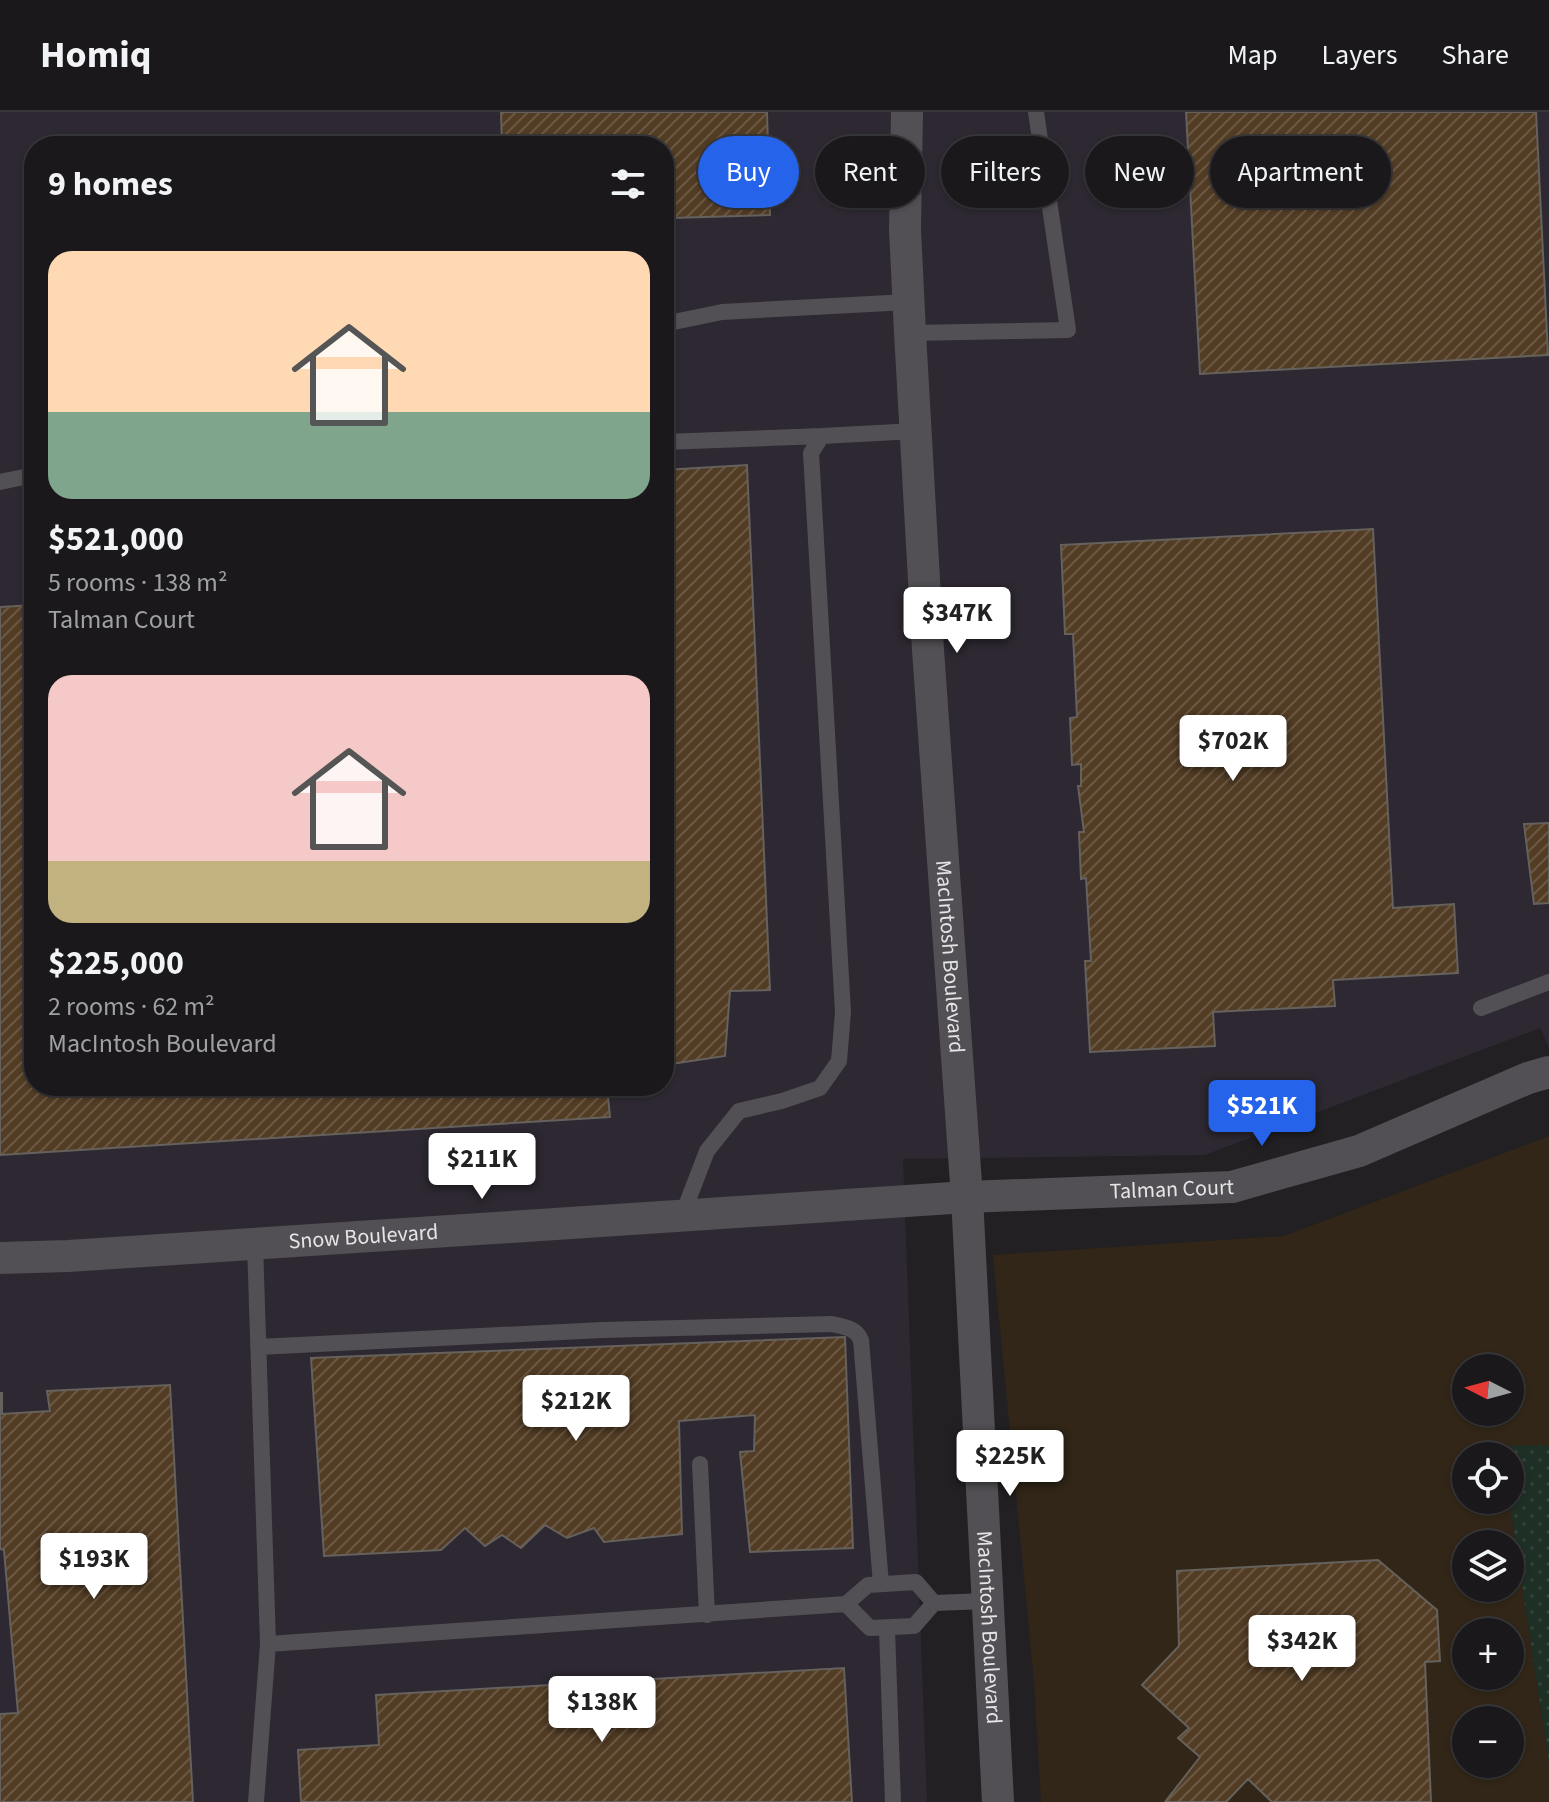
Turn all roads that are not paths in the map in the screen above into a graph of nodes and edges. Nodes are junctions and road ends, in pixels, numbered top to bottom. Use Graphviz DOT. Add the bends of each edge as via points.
graph roads {
  1 [pos="907,112"];
  2 [pos="1036,112"];
  3 [pos="909,318"];
  4 [pos="674,322"];
  5 [pos="915,431"];
  6 [pos="822,436"];
  7 [pos="674,442"];
  8 [pos="24,477"];
  9 [pos="0,482"];
  10 [pos="1549,982"];
  11 [pos="1481,1008"];
  12 [pos="1549,1072"];
  13 [pos="967,1197"];
  14 [pos="682,1216"];
  15 [pos="255,1244"];
  16 [pos="0,1258"];
  17 [pos="258,1347"];
  18 [pos="700,1464"];
  19 [pos="881,1584"];
  20 [pos="987,1601"];
  21 [pos="934,1603"];
  22 [pos="846,1604"];
  23 [pos="707,1615"];
  24 [pos="887,1629"];
  25 [pos="268,1644"];
  26 [pos="256,1802"];
  27 [pos="893,1802"];
  28 [pos="998,1802"];
  1 -- 3 [label="street, MacIntosh Boulevard"];
  2 -- 3 [label="lane" via="1068,330"];
  3 -- 4 [label="lane" via="722,312"];
  3 -- 5 [label="street, MacIntosh Boulevard"];
  5 -- 6 [label="lane"];
  5 -- 13 [label="street, MacIntosh Boulevard"];
  6 -- 7 [label="lane"];
  6 -- 14 [label="lane" via="811,453 843,1012 839,1061 820,1088 739,1111 707,1151"];
  8 -- 9 [label="lane"];
  10 -- 11 [label="lane"];
  12 -- 13 [label="street, Talman Court" via="1359,1151 1232,1187"];
  13 -- 14 [label="street, Snow Boulevard"];
  13 -- 20 [label="street, MacIntosh Boulevard"];
  14 -- 15 [label="street, Snow Boulevard"];
  15 -- 16 [label="street, Snow Boulevard"];
  15 -- 17 [label="lane"];
  17 -- 19 [label="lane" via="602,1330 832,1324 851,1329 861,1340"];
  17 -- 25 [label="lane"];
  18 -- 23 [label="lane"];
  19 -- 21 [label="lane" via="916,1582"];
  19 -- 22 [label="lane" via="868,1585"];
  20 -- 21 [label="lane"];
  20 -- 28 [label="street, MacIntosh Boulevard"];
  21 -- 24 [label="lane" via="914,1626"];
  22 -- 23 [label="lane"];
  22 -- 24 [label="lane" via="870,1628"];
  23 -- 25 [label="lane"];
  24 -- 27 [label="lane"];
  25 -- 26 [label="lane"];
}
